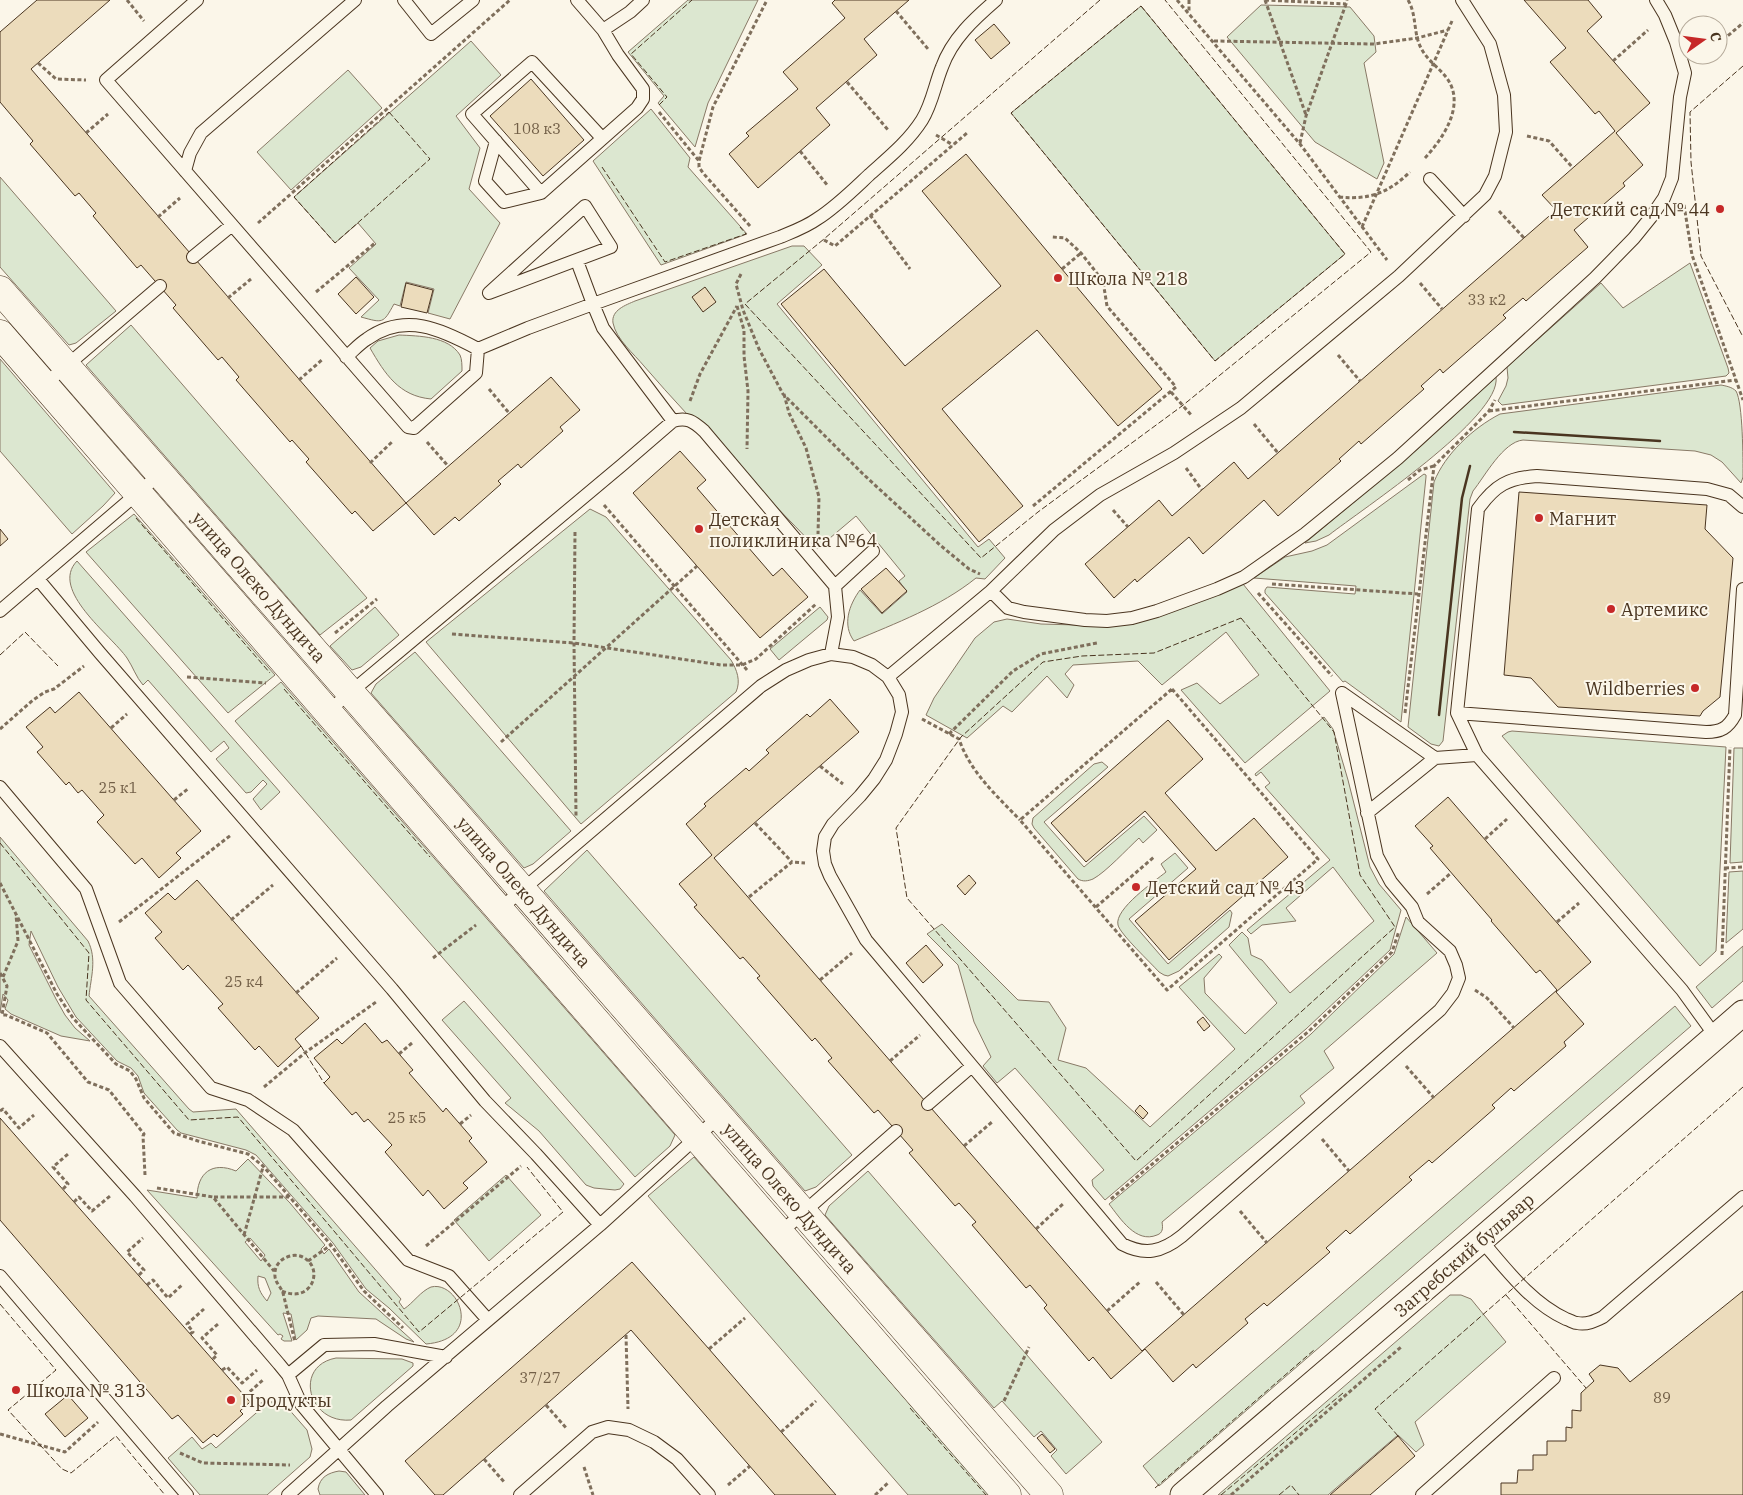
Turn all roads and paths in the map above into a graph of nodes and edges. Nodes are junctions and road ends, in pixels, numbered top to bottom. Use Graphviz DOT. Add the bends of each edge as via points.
graph roads {
  1 [pos="197,0"];
  2 [pos="355,0"];
  3 [pos="404,0"];
  4 [pos="473,0"];
  5 [pos="510,0"];
  6 [pos="577,0"];
  7 [pos="644,0"];
  8 [pos="767,0"];
  9 [pos="996,0"];
  10 [pos="1177,0"];
  11 [pos="1189,0"];
  12 [pos="1265,0"];
  13 [pos="1408,0"];
  14 [pos="1462,0"];
  15 [pos="1656,0"];
  16 [pos="1347,2"];
  17 [pos="896,12"];
  18 [pos="1189,14"];
  19 [pos="1454,15"];
  20 [pos="1665,15"];
  21 [pos="1743,23"];
  22 [pos="603,30"];
  23 [pos="1448,30"];
  24 [pos="1728,36"];
  25 [pos="1417,38"];
  26 [pos="1213,42"];
  27 [pos="1280,42"];
  28 [pos="1332,43"];
  29 [pos="1613,61"];
  30 [pos="38,63"];
  31 [pos="1432,63"];
  32 [pos="942,65"];
  33 [pos="106,80"];
  34 [pos="847,82"];
  35 [pos="124,100"];
  36 [pos="1306,116"];
  37 [pos="663,117"];
  38 [pos="967,132"];
  39 [pos="1506,132"];
  40 [pos="86,134"];
  41 [pos="602,138"];
  42 [pos="496,141"];
  43 [pos="1300,144"];
  44 [pos="902,145"];
  45 [pos="800,151"];
  46 [pos="699,161"];
  47 [pos="1418,165"];
  48 [pos="1573,168"];
  49 [pos="184,171"];
  50 [pos="1411,172"];
  51 [pos="1672,178"];
  52 [pos="1430,179"];
  53 [pos="196,184"];
  54 [pos="541,193"];
  55 [pos="1376,195"];
  56 [pos="1486,195"];
  57 [pos="1339,197"];
  58 [pos="841,202"];
  59 [pos="870,215"];
  60 [pos="1464,216"];
  61 [pos="158,217"];
  62 [pos="232,225"];
  63 [pos="1362,227"];
  64 [pos="242,237"];
  65 [pos="1052,237"];
  66 [pos="1524,238"];
  67 [pos="374,243"];
  68 [pos="760,244"];
  69 [pos="834,246"];
  70 [pos="1081,253"];
  71 [pos="193,257"];
  72 [pos="577,261"];
  73 [pos="267,265"];
  74 [pos="910,269"];
  75 [pos="1062,269"];
  76 [pos="1403,272"];
  77 [pos="160,286"];
  78 [pos="0,290"];
  79 [pos="228,298"];
  80 [pos="740,301"];
  81 [pos="301,304"];
  82 [pos="593,304"];
  83 [pos="738,306"];
  84 [pos="1442,309"];
  85 [pos="0,334"];
  86 [pos="1325,340"];
  87 [pos="337,346"];
  88 [pos="478,349"];
  89 [pos="346,357"];
  90 [pos="67,367"];
  91 [pos="476,373"];
  92 [pos="299,380"];
  93 [pos="1736,380"];
  94 [pos="1360,381"];
  95 [pos="44,386"];
  96 [pos="1171,392"];
  97 [pos="783,394"];
  98 [pos="1496,397"];
  99 [pos="1743,400"];
  100 [pos="1241,408"];
  101 [pos="1489,411"];
  102 [pos="509,413"];
  103 [pos="678,419"];
  104 [pos="411,427"];
  105 [pos="1207,432"];
  106 [pos="1278,453"];
  107 [pos="370,463"];
  108 [pos="448,466"];
  109 [pos="160,474"];
  110 [pos="746,480"];
  111 [pos="592,491"];
  112 [pos="138,494"];
  113 [pos="578,502"];
  114 [pos="1033,506"];
  115 [pos="1743,507"];
  116 [pos="873,550"];
  117 [pos="697,566"];
  118 [pos="818,566"];
  119 [pos="38,579"];
  120 [pos="1002,581"];
  121 [pos="1268,584"];
  122 [pos="675,586"];
  123 [pos="835,586"];
  124 [pos="1743,589"];
  125 [pos="1254,590"];
  126 [pos="991,591"];
  127 [pos="1418,594"];
  128 [pos="377,599"];
  129 [pos="0,611"];
  130 [pos="333,634"];
  131 [pos="413,640"];
  132 [pos="574,643"];
  133 [pos="1106,643"];
  134 [pos="607,648"];
  135 [pos="100,654"];
  136 [pos="831,654"];
  137 [pos="742,665"];
  138 [pos="187,677"];
  139 [pos="888,677"];
  140 [pos="1333,677"];
  141 [pos="574,678"];
  142 [pos="272,683"];
  143 [pos="761,686"];
  144 [pos="351,693"];
  145 [pos="327,712"];
  146 [pos="902,712"];
  147 [pos="1457,713"];
  148 [pos="1405,715"];
  149 [pos="0,729"];
  150 [pos="1724,729"];
  151 [pos="950,734"];
  152 [pos="501,742"];
  153 [pos="1477,755"];
  154 [pos="1435,758"];
  155 [pos="820,766"];
  156 [pos="0,787"];
  157 [pos="860,796"];
  158 [pos="1522,807"];
  159 [pos="1367,813"];
  160 [pos="1020,820"];
  161 [pos="247,822"];
  162 [pos="755,823"];
  163 [pos="574,824"];
  164 [pos="1485,839"];
  165 [pos="1154,857"];
  166 [pos="792,862"];
  167 [pos="825,864"];
  168 [pos="1743,867"];
  169 [pos="1724,868"];
  170 [pos="290,871"];
  171 [pos="1451,872"];
  172 [pos="0,883"];
  173 [pos="522,890"];
  174 [pos="1594,890"];
  175 [pos="749,898"];
  176 [pos="1095,907"];
  177 [pos="1412,907"];
  178 [pos="16,911"];
  179 [pos="489,916"];
  180 [pos="231,920"];
  181 [pos="1557,922"];
  182 [pos="1399,929"];
  183 [pos="103,934"];
  184 [pos="866,940"];
  185 [pos="354,944"];
  186 [pos="1722,956"];
  187 [pos="433,958"];
  188 [pos="2,975"];
  189 [pos="1459,978"];
  190 [pos="820,980"];
  191 [pos="392,988"];
  192 [pos="296,993"];
  193 [pos="1743,1013"];
  194 [pos="935,1022"];
  195 [pos="1514,1028"];
  196 [pos="1716,1037"];
  197 [pos="0,1046"];
  198 [pos="1393,1051"];
  199 [pos="890,1061"];
  200 [pos="972,1066"];
  201 [pos="1434,1098"];
  202 [pos="248,1100"];
  203 [pos="928,1104"];
  204 [pos="1008,1108"];
  205 [pos="0,1111"];
  206 [pos="720,1116"];
  207 [pos="16,1124"];
  208 [pos="1309,1125"];
  209 [pos="896,1131"];
  210 [pos="696,1137"];
  211 [pos="964,1146"];
  212 [pos="524,1164"];
  213 [pos="263,1166"];
  214 [pos="56,1170"];
  215 [pos="1349,1171"];
  216 [pos="145,1181"];
  217 [pos="151,1188"];
  218 [pos="63,1189"];
  219 [pos="1078,1192"];
  220 [pos="213,1197"];
  221 [pos="255,1197"];
  222 [pos="289,1197"];
  223 [pos="1227,1197"];
  224 [pos="1743,1197"];
  225 [pos="74,1202"];
  226 [pos="1107,1202"];
  227 [pos="90,1210"];
  228 [pos="803,1213"];
  229 [pos="600,1225"];
  230 [pos="1036,1229"];
  231 [pos="780,1233"];
  232 [pos="244,1235"];
  233 [pos="437,1236"];
  234 [pos="1482,1240"];
  235 [pos="1267,1243"];
  236 [pos="330,1245"];
  237 [pos="130,1255"];
  238 [pos="308,1261"];
  239 [pos="274,1271"];
  240 [pos="138,1275"];
  241 [pos="0,1276"];
  242 [pos="1141,1280"];
  243 [pos="1156,1282"];
  244 [pos="147,1285"];
  245 [pos="282,1290"];
  246 [pos="165,1294"];
  247 [pos="220,1295"];
  248 [pos="1107,1310"];
  249 [pos="1184,1315"];
  250 [pos="745,1318"];
  251 [pos="488,1320"];
  252 [pos="190,1334"];
  253 [pos="626,1334"];
  254 [pos="204,1340"];
  255 [pos="1029,1347"];
  256 [pos="709,1349"];
  257 [pos="426,1354"];
  258 [pos="446,1357"];
  259 [pos="213,1359"];
  260 [pos="301,1364"];
  261 [pos="222,1370"];
  262 [pos="288,1375"];
  263 [pos="1554,1378"];
  264 [pos="240,1381"];
  265 [pos="256,1386"];
  266 [pos="246,1396"];
  267 [pos="816,1401"];
  268 [pos="546,1405"];
  269 [pos="113,1408"];
  270 [pos="1001,1408"];
  271 [pos="629,1430"];
  272 [pos="780,1432"];
  273 [pos="0,1434"];
  274 [pos="580,1443"];
  275 [pos="340,1450"];
  276 [pos="187,1456"];
  277 [pos="484,1459"];
  278 [pos="581,1459"];
  279 [pos="292,1465"];
  280 [pos="750,1466"];
  281 [pos="888,1483"];
  282 [pos="724,1489"];
  283 [pos="514,1491"];
  284 [pos="187,1495"];
  285 [pos="288,1495"];
  286 [pos="377,1495"];
  287 [pos="592,1495"];
  288 [pos="709,1495"];
  289 [pos="875,1495"];
  290 [pos="1007,1495"];
  291 [pos="1049,1495"];
  292 [pos="1183,1495"];
  293 [pos="1422,1495"];
  1 -- 33 [label="lane"];
  2 -- 49 [label="lane" via="201,132"];
  3 -- 4 [label="lane" via="431,34"];
  5 -- 64 [label="path"];
  6 -- 22 [label="lane"];
  7 -- 22 [label="lane"];
  8 -- 46 [label="path" via="713,107"];
  9 -- 32 [label="lane" via="958,37"];
  10 -- 18 [label="path"];
  11 -- 18 [label="path"];
  12 -- 16 [label="path"];
  12 -- 27 [label="path"];
  13 -- 25 [label="path" via="1413,8"];
  14 -- 39 [label="lane" via="1490,44 1504,95"];
  15 -- 20 [label="lane"];
  16 -- 28 [label="path"];
  17 -- 32 [label="path"];
  18 -- 26 [label="path"];
  19 -- 23 [label="path"];
  20 -- 29 [label="path"];
  20 -- 51 [label="lane" via="1685,73"];
  21 -- 24 [label="path"];
  22 -- 41 [label="lane" via="644,89 643,99 637,108"];
  23 -- 25 [label="path"];
  23 -- 31 [label="path"];
  25 -- 28 [label="path" via="1374,44"];
  25 -- 31 [label="path"];
  26 -- 27 [label="path"];
  26 -- 43 [label="path"];
  27 -- 28 [label="path"];
  27 -- 36 [label="path"];
  28 -- 36 [label="path"];
  30 -- 33 [label="path" via="56,79"];
  31 -- 47 [label="path" via="1453,88 1454,108 1440,141"];
  31 -- 55 [label="path"];
  32 -- 44 [label="lane" via="925,114"];
  33 -- 35 [label="lane"];
  34 -- 44 [label="path"];
  35 -- 40 [label="path"];
  35 -- 49 [label="lane"];
  36 -- 43 [label="path"];
  37 -- 46 [label="path"];
  38 -- 59 [label="path"];
  39 -- 48 [label="path" via="1549,140"];
  39 -- 56 [label="lane" via="1495,176"];
  41 -- 42 [label="lane" via="532,62 472,114"];
  41 -- 54 [label="lane"];
  42 -- 54 [label="lane"];
  42 -- 54 [label="lane" via="486,182 504,202"];
  43 -- 57 [label="path"];
  44 -- 58 [label="lane"];
  45 -- 58 [label="path"];
  46 -- 68 [label="path" via="699,167 754,232"];
  49 -- 53 [label="lane"];
  50 -- 55 [label="path"];
  51 -- 93 [label="path" via="1682,193 1692,255"];
  51 -- 126 [label="lane" via="1651,217 1595,278 1398,458 1306,534 1244,577 1157,611 1108,621 1008,608"];
  52 -- 60 [label="lane"];
  53 -- 61 [label="path"];
  53 -- 62 [label="lane"];
  55 -- 57 [label="path" via="1355,199"];
  55 -- 63 [label="path"];
  56 -- 60 [label="lane"];
  56 -- 66 [label="path"];
  57 -- 63 [label="path"];
  58 -- 68 [label="lane" via="806,226"];
  59 -- 69 [label="path"];
  59 -- 74 [label="path"];
  60 -- 76 [label="lane"];
  62 -- 64 [label="lane"];
  62 -- 71 [label="lane"];
  63 -- 76 [label="path"];
  64 -- 73 [label="lane"];
  65 -- 70 [label="path" via="1065,238"];
  67 -- 81 [label="path"];
  68 -- 80 [label="path" via="736,284"];
  68 -- 82 [label="lane"];
  70 -- 75 [label="path"];
  70 -- 96 [label="path" via="1102,281 1107,306 1176,387"];
  72 -- 72 [label="lane" via="611,247 585,206 490,294"];
  72 -- 82 [label="lane"];
  73 -- 79 [label="path"];
  73 -- 81 [label="lane"];
  76 -- 84 [label="path"];
  76 -- 86 [label="lane"];
  77 -- 90 [label="lane"];
  78 -- 90 [label="street, улица Олеко Дундича"];
  80 -- 83 [label="path"];
  80 -- 97 [label="path" via="759,349"];
  81 -- 87 [label="lane"];
  82 -- 88 [label="lane"];
  82 -- 103 [label="lane" via="603,328"];
  83 -- 103 [label="path"];
  83 -- 110 [label="path" via="744,330 748,390"];
  85 -- 95 [label="street, улица Олеко Дундича"];
  86 -- 94 [label="path"];
  86 -- 100 [label="lane"];
  87 -- 89 [label="lane"];
  87 -- 92 [label="path"];
  88 -- 89 [label="lane" via="425,326 405,324 384,329"];
  88 -- 91 [label="lane"];
  89 -- 104 [label="lane"];
  90 -- 95 [label="lane"];
  90 -- 109 [label="street, улица Олеко Дундича"];
  91 -- 102 [label="path"];
  91 -- 104 [label="lane"];
  93 -- 99 [label="path"];
  93 -- 101 [label="path"];
  95 -- 112 [label="street, улица Олеко Дундича"];
  96 -- 105 [label="path"];
  96 -- 114 [label="path"];
  97 -- 118 [label="path" via="806,448 818,498"];
  97 -- 120 [label="path" via="863,474 969,570"];
  98 -- 101 [label="path"];
  100 -- 105 [label="lane"];
  100 -- 106 [label="path"];
  101 -- 127 [label="path" via="1434,466"];
  103 -- 110 [label="lane" via="691,420 704,431"];
  103 -- 111 [label="lane"];
  104 -- 107 [label="path"];
  104 -- 108 [label="path"];
  105 -- 120 [label="lane" via="1100,495 1054,530"];
  109 -- 112 [label="lane"];
  109 -- 144 [label="street, улица Олеко Дундича"];
  110 -- 118 [label="lane"];
  111 -- 113 [label="lane"];
  111 -- 122 [label="path"];
  112 -- 119 [label="lane"];
  112 -- 145 [label="street, улица Олеко Дундича"];
  113 -- 131 [label="lane"];
  113 -- 132 [label="path"];
  115 -- 147 [label="lane" via="1730,495 1707,488 1537,476 1520,477 1501,484 1478,508"];
  116 -- 123 [label="lane"];
  117 -- 122 [label="path"];
  118 -- 123 [label="lane"];
  119 -- 129 [label="lane"];
  119 -- 135 [label="lane"];
  120 -- 126 [label="lane"];
  121 -- 127 [label="path"];
  122 -- 134 [label="path"];
  122 -- 137 [label="path"];
  123 -- 136 [label="lane" via="838,617"];
  123 -- 137 [label="path" via="756,660"];
  124 -- 150 [label="lane" via="1735,715"];
  125 -- 140 [label="path"];
  126 -- 139 [label="lane"];
  127 -- 148 [label="path"];
  128 -- 130 [label="path"];
  131 -- 132 [label="path" via="428,645 444,634"];
  131 -- 144 [label="lane"];
  132 -- 134 [label="path"];
  132 -- 141 [label="path"];
  133 -- 151 [label="path" via="1041,654 1014,671"];
  134 -- 137 [label="path" via="721,665"];
  134 -- 141 [label="path"];
  135 -- 149 [label="path" via="54,689 33,700"];
  135 -- 161 [label="lane"];
  136 -- 139 [label="lane" via="853,657"];
  136 -- 143 [label="lane" via="786,670"];
  137 -- 143 [label="path"];
  138 -- 142 [label="path"];
  139 -- 146 [label="lane" via="899,694"];
  141 -- 152 [label="path"];
  141 -- 163 [label="path"];
  143 -- 173 [label="lane"];
  144 -- 145 [label="lane"];
  144 -- 173 [label="street, улица Олеко Дундича"];
  145 -- 179 [label="street, улица Олеко Дундича"];
  146 -- 151 [label="path" via="916,715"];
  146 -- 157 [label="lane" via="886,760"];
  147 -- 150 [label="lane" via="1706,732"];
  147 -- 153 [label="lane"];
  150 -- 169 [label="path" via="1730,747"];
  151 -- 160 [label="path" via="959,740 965,756"];
  153 -- 154 [label="lane"];
  153 -- 158 [label="lane"];
  154 -- 159 [label="lane"];
  154 -- 159 [label="lane" via="1342,693"];
  155 -- 157 [label="path"];
  156 -- 183 [label="lane" via="86,889"];
  157 -- 167 [label="lane" via="833,824 826,837"];
  158 -- 164 [label="path"];
  158 -- 174 [label="lane"];
  159 -- 177 [label="lane" via="1377,856 1391,882"];
  160 -- 176 [label="path"];
  160 -- 176 [label="path" via="1172,689 1318,859 1167,990"];
  161 -- 170 [label="lane"];
  161 -- 183 [label="path"];
  162 -- 166 [label="path"];
  165 -- 176 [label="path"];
  166 -- 167 [label="path"];
  166 -- 175 [label="path"];
  167 -- 184 [label="lane"];
  168 -- 169 [label="path"];
  169 -- 186 [label="path"];
  170 -- 180 [label="path"];
  170 -- 185 [label="lane"];
  171 -- 177 [label="path"];
  172 -- 178 [label="path"];
  173 -- 179 [label="lane"];
  173 -- 206 [label="street, улица Олеко Дундича"];
  174 -- 181 [label="path"];
  174 -- 196 [label="lane" via="1682,990"];
  177 -- 189 [label="lane" via="1418,922 1450,952"];
  178 -- 188 [label="path" via="18,941"];
  178 -- 213 [label="path" via="57,994 73,1018 116,1064 130,1071 144,1098 174,1133 248,1154"];
  179 -- 187 [label="path"];
  179 -- 210 [label="street, улица Олеко Дундича"];
  182 -- 226 [label="path" via="1392,952 1309,1031"];
  183 -- 202 [label="lane" via="120,983 204,1080 211,1088"];
  184 -- 190 [label="path"];
  184 -- 194 [label="lane"];
  185 -- 191 [label="lane"];
  185 -- 192 [label="path"];
  188 -- 216 [label="path" via="7,986 2,1015 47,1034 88,1082 109,1090 144,1134"];
  189 -- 195 [label="path" via="1486,998"];
  189 -- 198 [label="lane" via="1440,1010"];
  191 -- 202 [label="path"];
  191 -- 229 [label="lane" via="486,1101"];
  193 -- 196 [label="street, Загребский бульвар"];
  194 -- 199 [label="path"];
  194 -- 200 [label="lane"];
  196 -- 234 [label="street, Загребский бульвар"];
  197 -- 247 [label="lane"];
  198 -- 201 [label="path"];
  198 -- 208 [label="lane"];
  200 -- 203 [label="lane"];
  200 -- 204 [label="lane"];
  202 -- 251 [label="lane" via="293,1130 408,1260 449,1276"];
  204 -- 211 [label="path"];
  204 -- 219 [label="lane"];
  205 -- 207 [label="path" via="3,1109"];
  206 -- 210 [label="lane"];
  206 -- 228 [label="street, улица Олеко Дундича"];
  208 -- 215 [label="path"];
  208 -- 223 [label="lane"];
  209 -- 228 [label="lane"];
  210 -- 229 [label="lane"];
  210 -- 231 [label="street, улица Олеко Дундича"];
  212 -- 233 [label="path"];
  213 -- 221 [label="path"];
  213 -- 222 [label="path"];
  214 -- 218 [label="path" via="68,1184"];
  217 -- 220 [label="path"];
  219 -- 223 [label="lane" via="1122,1244 1146,1252 1172,1244"];
  219 -- 230 [label="path"];
  220 -- 221 [label="path"];
  220 -- 232 [label="path"];
  221 -- 222 [label="path"];
  221 -- 232 [label="path"];
  222 -- 236 [label="path"];
  223 -- 235 [label="path"];
  224 -- 234 [label="lane" via="1603,1317 1591,1323 1577,1323 1535,1300"];
  225 -- 227 [label="path" via="79,1197"];
  228 -- 231 [label="lane"];
  228 -- 291 [label="street, улица Олеко Дундича"];
  229 -- 251 [label="lane"];
  231 -- 290 [label="street, улица Олеко Дундича"];
  232 -- 239 [label="path"];
  234 -- 292 [label="street, Загребский бульвар"];
  236 -- 238 [label="path"];
  236 -- 257 [label="path" via="364,1291 417,1340"];
  237 -- 240 [label="path" via="144,1270"];
  238 -- 239 [label="path" via="299,1256 288,1256 279,1261"];
  238 -- 245 [label="path" via="313,1270 309,1288 301,1294 291,1295"];
  239 -- 245 [label="path" via="275,1282"];
  241 -- 269 [label="lane"];
  242 -- 248 [label="path"];
  243 -- 249 [label="path"];
  244 -- 246 [label="path" via="153,1280"];
  245 -- 260 [label="path"];
  247 -- 252 [label="path" via="187,1324 193,1332"];
  247 -- 262 [label="lane"];
  250 -- 256 [label="path"];
  251 -- 258 [label="lane"];
  253 -- 271 [label="path"];
  254 -- 259 [label="path" via="217,1355"];
  255 -- 270 [label="path"];
  257 -- 258 [label="lane"];
  257 -- 260 [label="lane" via="374,1344 324,1345"];
  258 -- 275 [label="lane"];
  260 -- 262 [label="lane"];
  261 -- 264 [label="path" via="227,1366"];
  262 -- 275 [label="lane" via="301,1404"];
  263 -- 293 [label="lane"];
  265 -- 266 [label="path"];
  267 -- 272 [label="path"];
  268 -- 274 [label="path"];
  269 -- 273 [label="path" via="65,1452"];
  269 -- 284 [label="lane"];
  271 -- 274 [label="lane" via="608,1427 592,1432"];
  271 -- 288 [label="lane" via="654,1442 677,1459"];
  274 -- 283 [label="lane"];
  275 -- 285 [label="lane"];
  275 -- 286 [label="lane"];
  276 -- 279 [label="path" via="203,1463"];
  277 -- 283 [label="path"];
  278 -- 287 [label="path"];
  280 -- 282 [label="path"];
  281 -- 289 [label="path"];
}
